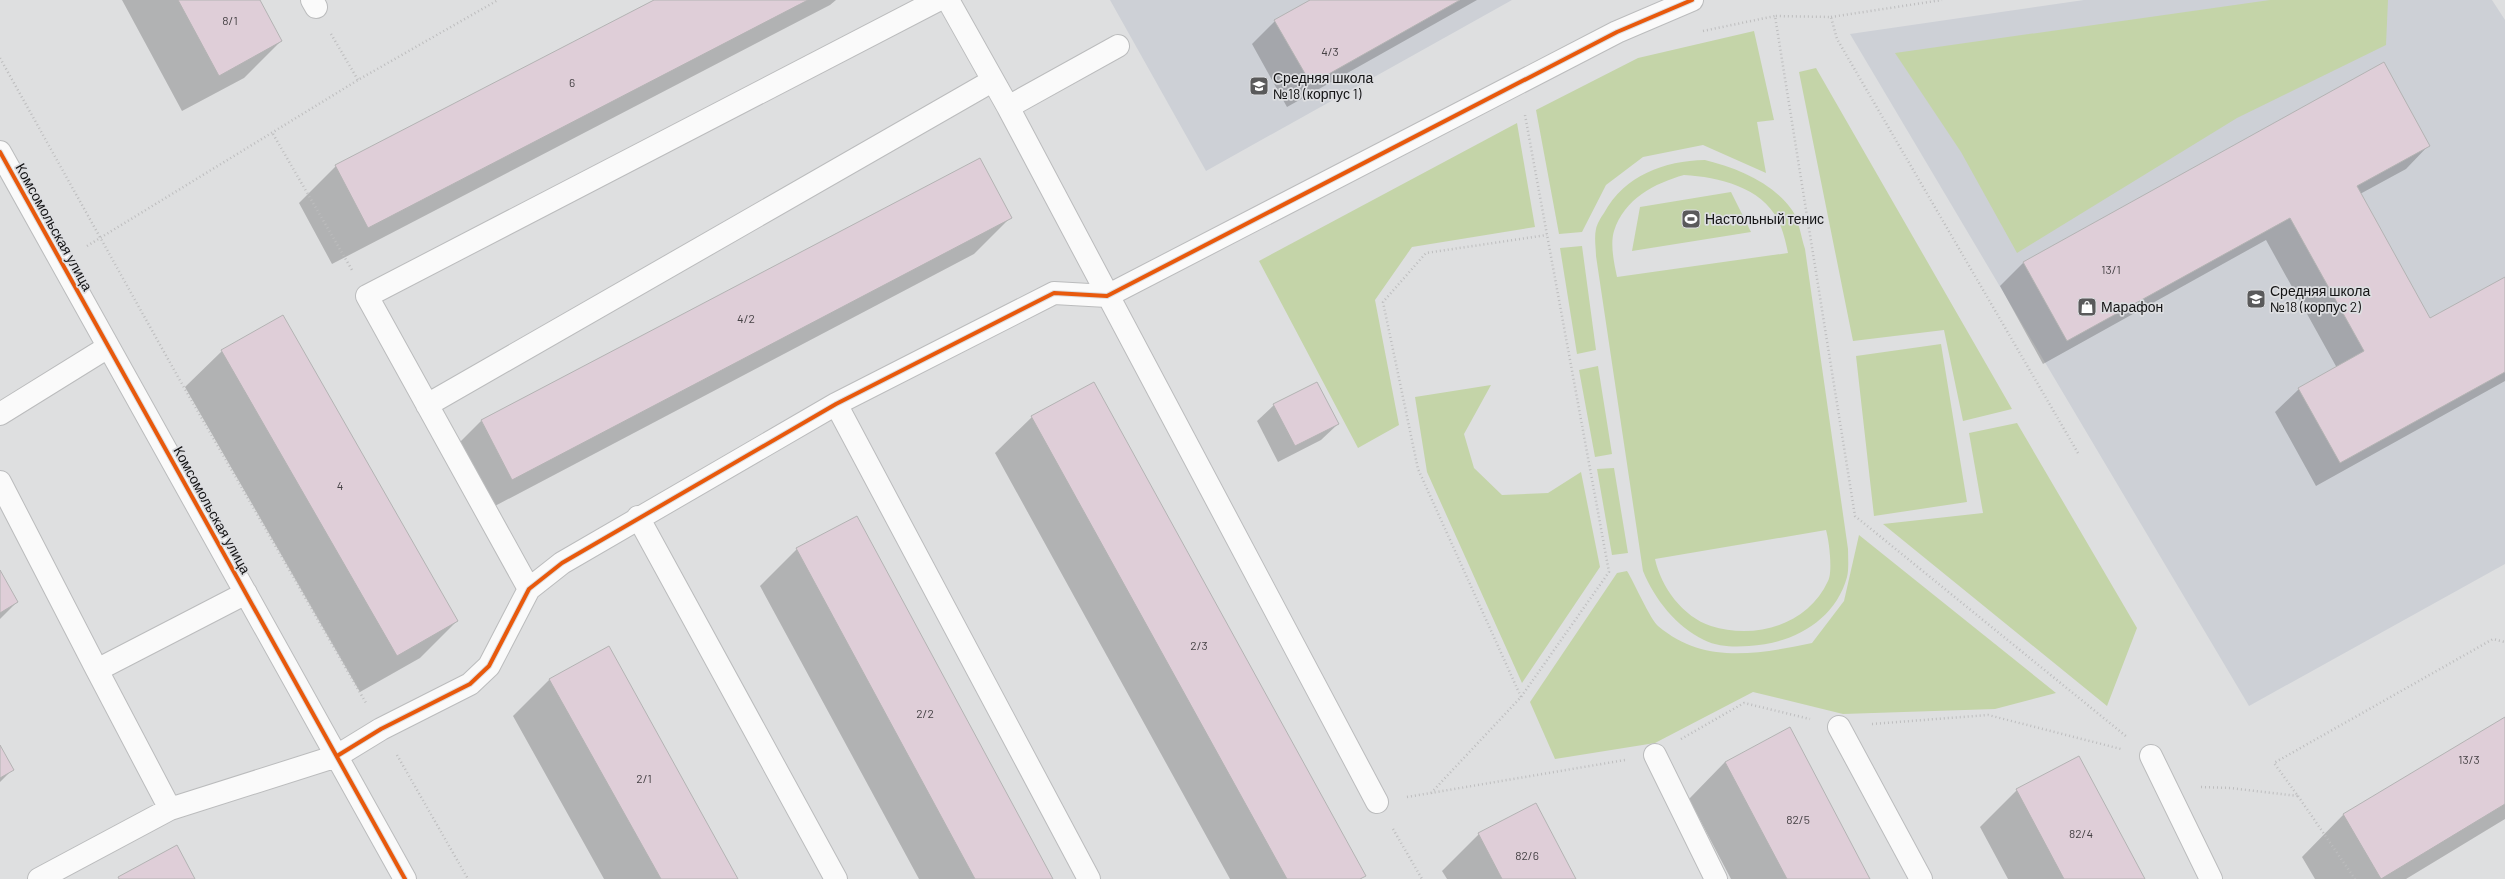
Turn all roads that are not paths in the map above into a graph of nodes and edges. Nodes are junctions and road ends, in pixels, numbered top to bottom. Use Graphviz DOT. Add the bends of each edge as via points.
graph roads {
  1 [pos="938,0"];
  2 [pos="948,0"];
  3 [pos="1678,2"];
  4 [pos="1118,46"];
  5 [pos="992,81"];
  6 [pos="1008,107"];
  7 [pos="0,152"];
  8 [pos="1107,296"];
  9 [pos="108,348"];
  10 [pos="836,404"];
  11 [pos="427,405"];
  12 [pos="0,414"];
  13 [pos="0,482"];
  14 [pos="638,517"];
  15 [pos="529,589"];
  16 [pos="246,593"];
  17 [pos="97,670"];
  18 [pos="1839,727"];
  19 [pos="1655,755"];
  20 [pos="336,756"];
  21 [pos="2151,756"];
  22 [pos="1377,802"];
  23 [pos="170,809"];
  24 [pos="43,878"];
  25 [pos="405,879"];
  26 [pos="836,879"];
  27 [pos="1089,879"];
  28 [pos="1716,879"];
  29 [pos="1921,879"];
  30 [pos="2211,879"];
  1 -- 11 [label="street" via="368,296"];
  2 -- 5 [label="street"];
  3 -- 8 [label="street"];
  4 -- 6 [label="street"];
  5 -- 6 [label="street"];
  5 -- 11 [label="street"];
  6 -- 8 [label="street"];
  7 -- 9 [label="street, Комсомольская улица"];
  8 -- 10 [label="street" via="1054,293"];
  8 -- 22 [label="street"];
  9 -- 12 [label="street"];
  9 -- 16 [label="street, Комсомольская улица"];
  10 -- 14 [label="street"];
  10 -- 27 [label="street"];
  11 -- 15 [label="street"];
  13 -- 17 [label="street"];
  14 -- 15 [label="street" via="562,562"];
  14 -- 26 [label="street"];
  15 -- 20 [label="street" via="489,666 470,684 382,729"];
  16 -- 17 [label="street"];
  16 -- 20 [label="street, Комсомольская улица"];
  17 -- 23 [label="street"];
  18 -- 29 [label="street"];
  19 -- 28 [label="street"];
  20 -- 23 [label="street"];
  20 -- 25 [label="street, Комсомольская улица"];
  21 -- 30 [label="street"];
  23 -- 24 [label="street"];
}
